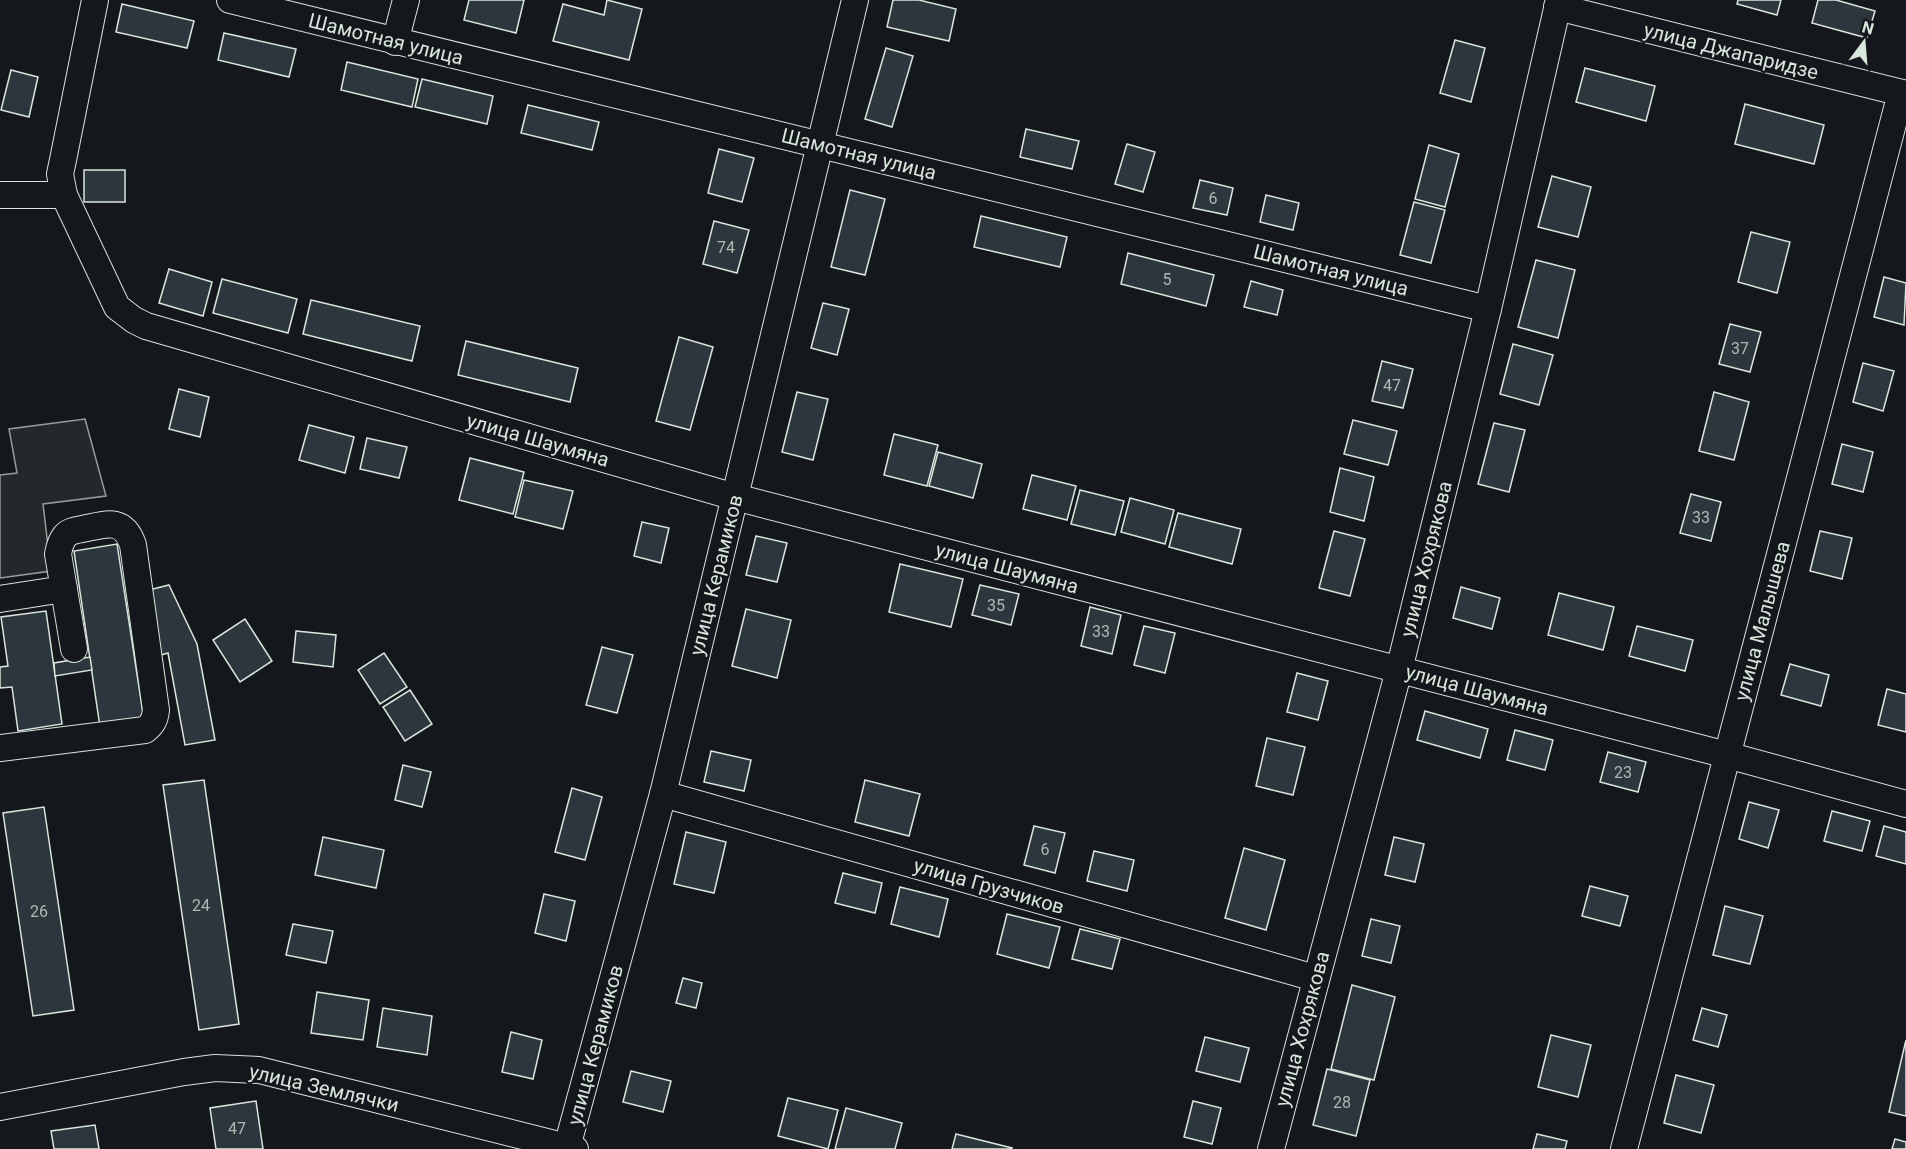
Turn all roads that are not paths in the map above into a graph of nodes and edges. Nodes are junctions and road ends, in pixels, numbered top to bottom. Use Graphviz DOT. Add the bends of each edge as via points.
graph roads {
  1 [pos="94,0"];
  2 [pos="230,0"];
  3 [pos="406,0"];
  4 [pos="855,0"];
  5 [pos="1558,4"];
  6 [pos="395,42"];
  7 [pos="1904,93"];
  8 [pos="821,144"];
  9 [pos="0,195"];
  10 [pos="64,195"];
  11 [pos="1488,309"];
  12 [pos="735,497"];
  13 [pos="64,589"];
  14 [pos="0,599"];
  15 [pos="74,649"];
  16 [pos="1399,670"];
  17 [pos="0,748"];
  18 [pos="1727,755"];
  19 [pos="663,794"];
  20 [pos="1906,804"];
  21 [pos="1315,978"];
  22 [pos="0,1107"];
  23 [pos="571,1148"];
  24 [pos="1271,1149"];
  25 [pos="1624,1149"];
  1 -- 10 [label="street" via="61,167"];
  2 -- 6 [label="street, Шамотная улица"];
  3 -- 6 [label="street"];
  4 -- 8 [label="street, улица Керамиков"];
  5 -- 7 [label="street, улица Джапаридзе"];
  5 -- 11 [label="street, улица Хохрякова"];
  6 -- 8 [label="street, Шамотная улица"];
  7 -- 18 [label="street, улица Малышева"];
  8 -- 11 [label="street, Шамотная улица"];
  8 -- 12 [label="street, улица Керамиков"];
  9 -- 10 [label="street"];
  10 -- 12 [label="street, улица Шаумяна" via="117,307 146,326"];
  11 -- 16 [label="street, улица Хохрякова"];
  12 -- 16 [label="street, улица Шаумяна"];
  12 -- 19 [label="street, улица Керамиков"];
  13 -- 14 [label="street"];
  13 -- 15 [label="street"];
  13 -- 17 [label="street" via="58,554 66,535 108,524 123,528 133,545 155,718 145,729"];
  16 -- 18 [label="street, улица Шаумяна"];
  16 -- 21 [label="street, улица Хохрякова"];
  18 -- 20 [label="street, улица Шаумяна"];
  18 -- 25 [label="street, улица Малышева"];
  19 -- 21 [label="street, улица Грузчиков"];
  19 -- 23 [label="street, улица Керамиков"];
  21 -- 24 [label="street, улица Хохрякова"];
  22 -- 23 [label="street, улица Землячки" via="184,1072 236,1068 259,1070"];
}
